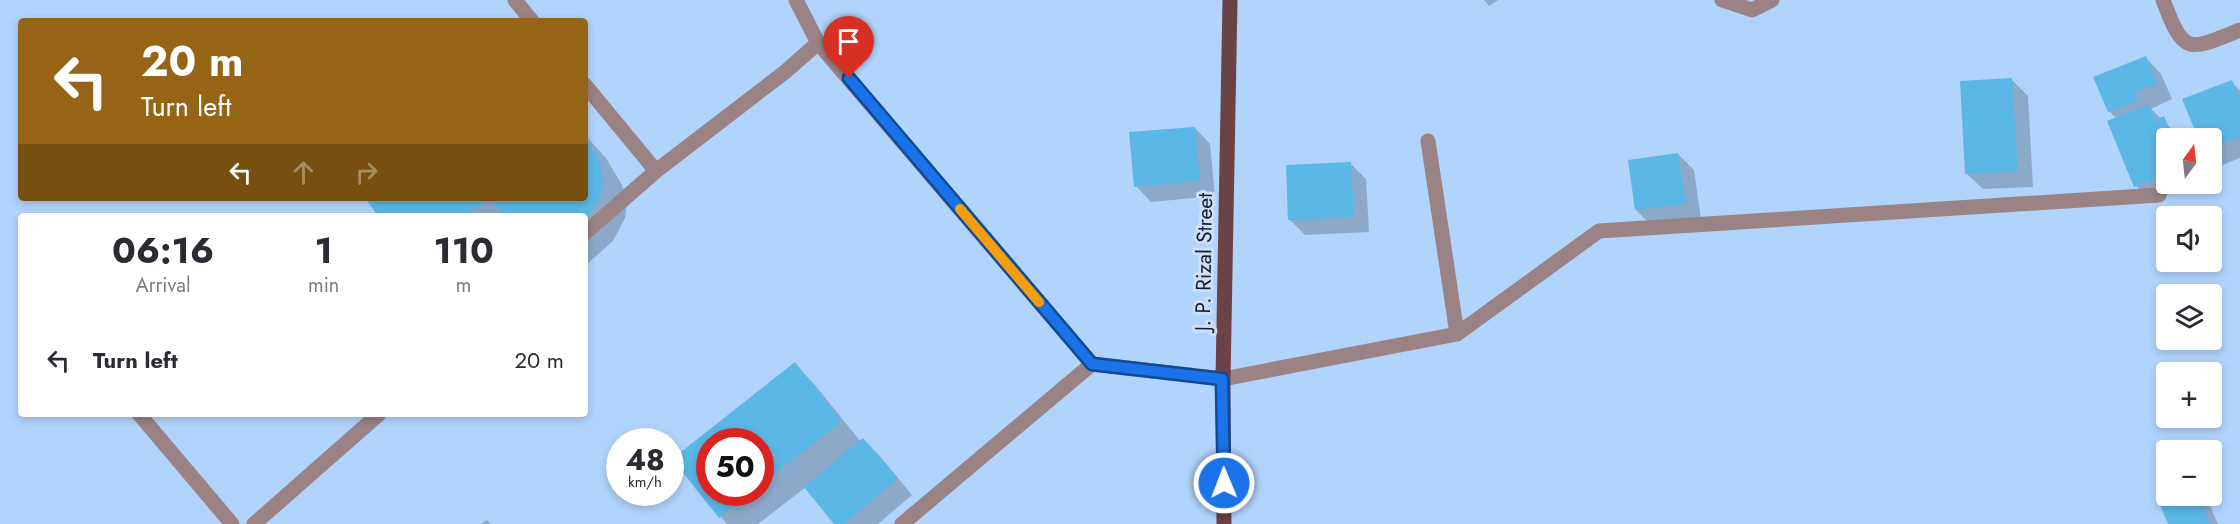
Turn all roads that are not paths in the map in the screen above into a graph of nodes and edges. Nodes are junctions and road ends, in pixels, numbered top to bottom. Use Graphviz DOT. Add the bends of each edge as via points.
graph roads {
  1 [pos="515,0"];
  2 [pos="796,0"];
  3 [pos="1230,0"];
  4 [pos="1722,0"];
  5 [pos="1772,0"];
  6 [pos="2163,0"];
  7 [pos="530,18"];
  8 [pos="2240,30"];
  9 [pos="818,43"];
  10 [pos="588,89"];
  11 [pos="1428,141"];
  12 [pos="656,171"];
  13 [pos="2158,195"];
  14 [pos="588,230"];
  15 [pos="1457,334"];
  16 [pos="1092,364"];
  17 [pos="1222,379"];
  18 [pos="142,417"];
  19 [pos="376,417"];
  20 [pos="232,524"];
  21 [pos="254,524"];
  22 [pos="902,524"];
  23 [pos="1224,524"];
  1 -- 7 [label="street"];
  2 -- 9 [label="street"];
  3 -- 17 [label="main road, J. P. Rizal Street"];
  4 -- 5 [label="street" via="1752,10"];
  6 -- 8 [label="street" via="2175,32 2192,46"];
  9 -- 12 [label="street"];
  9 -- 16 [label="street"];
  10 -- 12 [label="street"];
  11 -- 15 [label="street"];
  12 -- 14 [label="street"];
  13 -- 15 [label="street" via="1599,231"];
  15 -- 17 [label="street"];
  16 -- 17 [label="street"];
  16 -- 22 [label="street"];
  17 -- 23 [label="main road, J. P. Rizal Street"];
  18 -- 20 [label="street"];
  19 -- 21 [label="street"];
}
